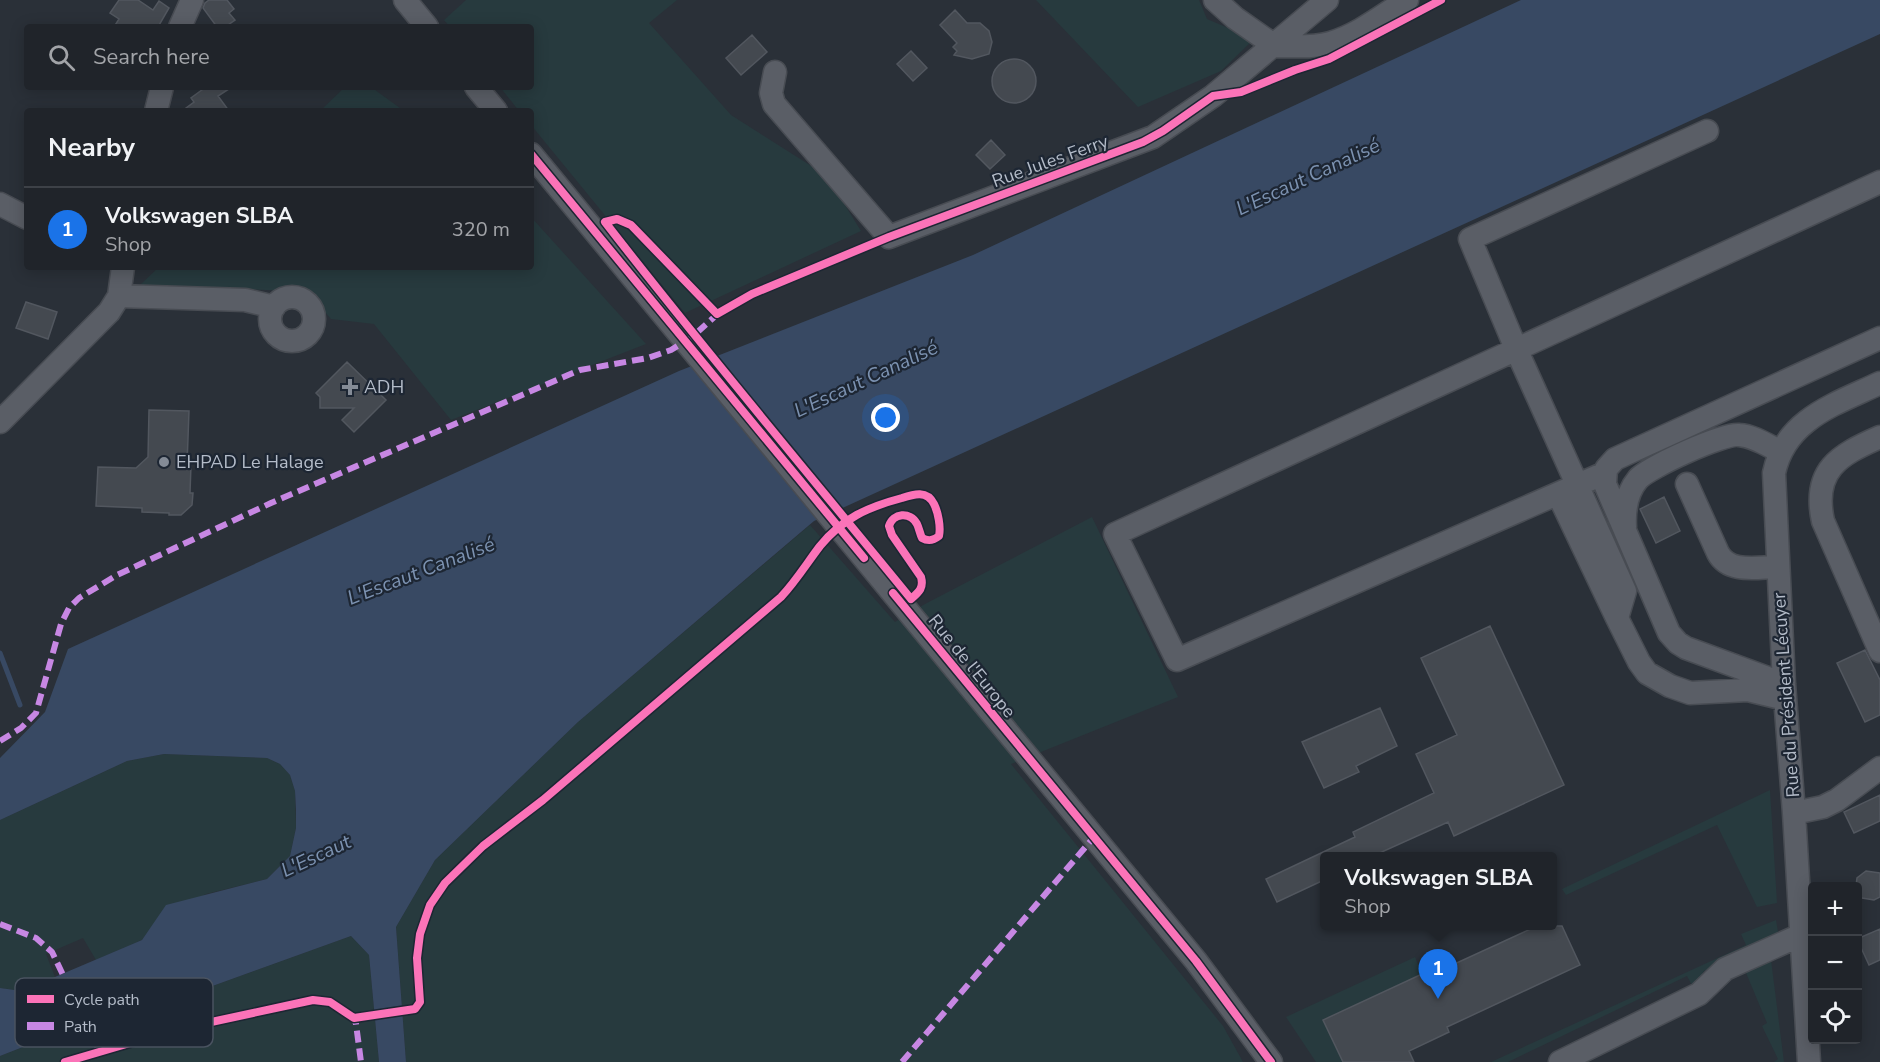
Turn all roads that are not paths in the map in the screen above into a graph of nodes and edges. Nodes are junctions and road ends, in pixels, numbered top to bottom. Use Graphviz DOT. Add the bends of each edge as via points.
graph roads {
  1 [pos="192,0"];
  2 [pos="405,0"];
  3 [pos="1215,0"];
  4 [pos="1327,0"];
  5 [pos="1407,0"];
  6 [pos="181,24"];
  7 [pos="425,24"];
  8 [pos="1275,46"];
  9 [pos="775,72"];
  10 [pos="161,90"];
  11 [pos="478,90"];
  12 [pos="157,108"];
  13 [pos="494,108"];
  14 [pos="1707,131"];
  15 [pos="534,158"];
  16 [pos="1880,182"];
  17 [pos="0,204"];
  18 [pos="24,216"];
  19 [pos="123,270"];
  20 [pos="119,296"];
  21 [pos="274,307"];
  22 [pos="1880,338"];
  23 [pos="1517,351"];
  24 [pos="1880,383"];
  25 [pos="0,422"];
  26 [pos="1880,437"];
  27 [pos="1781,452"];
  28 [pos="1605,473"];
  29 [pos="1687,484"];
  30 [pos="1567,489"];
  31 [pos="1625,531"];
  32 [pos="1777,567"];
  33 [pos="1879,649"];
  34 [pos="1784,692"];
  35 [pos="1880,768"];
  36 [pos="1794,813"];
  37 [pos="1801,935"];
  38 [pos="1271,1062"];
  39 [pos="1560,1062"];
  40 [pos="1809,1062"];
  1 -- 6 [label="street"];
  2 -- 7 [label="street"];
  3 -- 8 [label="street"];
  4 -- 8 [label="street, Rue Jules Ferry"];
  5 -- 8 [label="street" via="1337,40 1306,47"];
  8 -- 9 [label="street, Rue Jules Ferry" via="1213,96 1143,142 889,237 774,104 771,93"];
  10 -- 12 [label="street"];
  11 -- 13 [label="street"];
  14 -- 23 [label="street" via="1470,239"];
  15 -- 38 [label="street, Rue de l'Europe" via="1196,961"];
  16 -- 23 [label="street"];
  17 -- 18 [label="street"];
  19 -- 20 [label="street"];
  20 -- 21 [label="street" via="245,300"];
  20 -- 25 [label="street" via="109,312"];
  22 -- 28 [label="street" via="1615,459"];
  23 -- 30 [label="street"];
  23 -- 30 [label="street" via="1114,534 1177,660"];
  24 -- 27 [label="street, Rue du Président Lécuyer" via="1813,415 1793,433"];
  26 -- 33 [label="street" via="1851,450 1836,462 1826,477 1820,503 1822,521"];
  27 -- 31 [label="street" via="1750,436 1729,435 1649,470 1637,481 1629,497"];
  27 -- 32 [label="street, Rue du Président Lécuyer" via="1773,480"];
  28 -- 30 [label="street"];
  28 -- 31 [label="street" via="1605,484"];
  29 -- 32 [label="street" via="1724,562 1742,568"];
  30 -- 34 [label="street" via="1625,591 1617,618 1642,668 1682,691"];
  31 -- 34 [label="street" via="1677,643"];
  32 -- 34 [label="street, Rue du Président Lécuyer"];
  34 -- 36 [label="street, Rue du Président Lécuyer"];
  35 -- 36 [label="street" via="1837,800"];
  36 -- 37 [label="street, Rue du Président Lécuyer"];
  37 -- 39 [label="street" via="1725,969 1699,994"];
  37 -- 40 [label="street, Rue du Président Lécuyer"];
}
